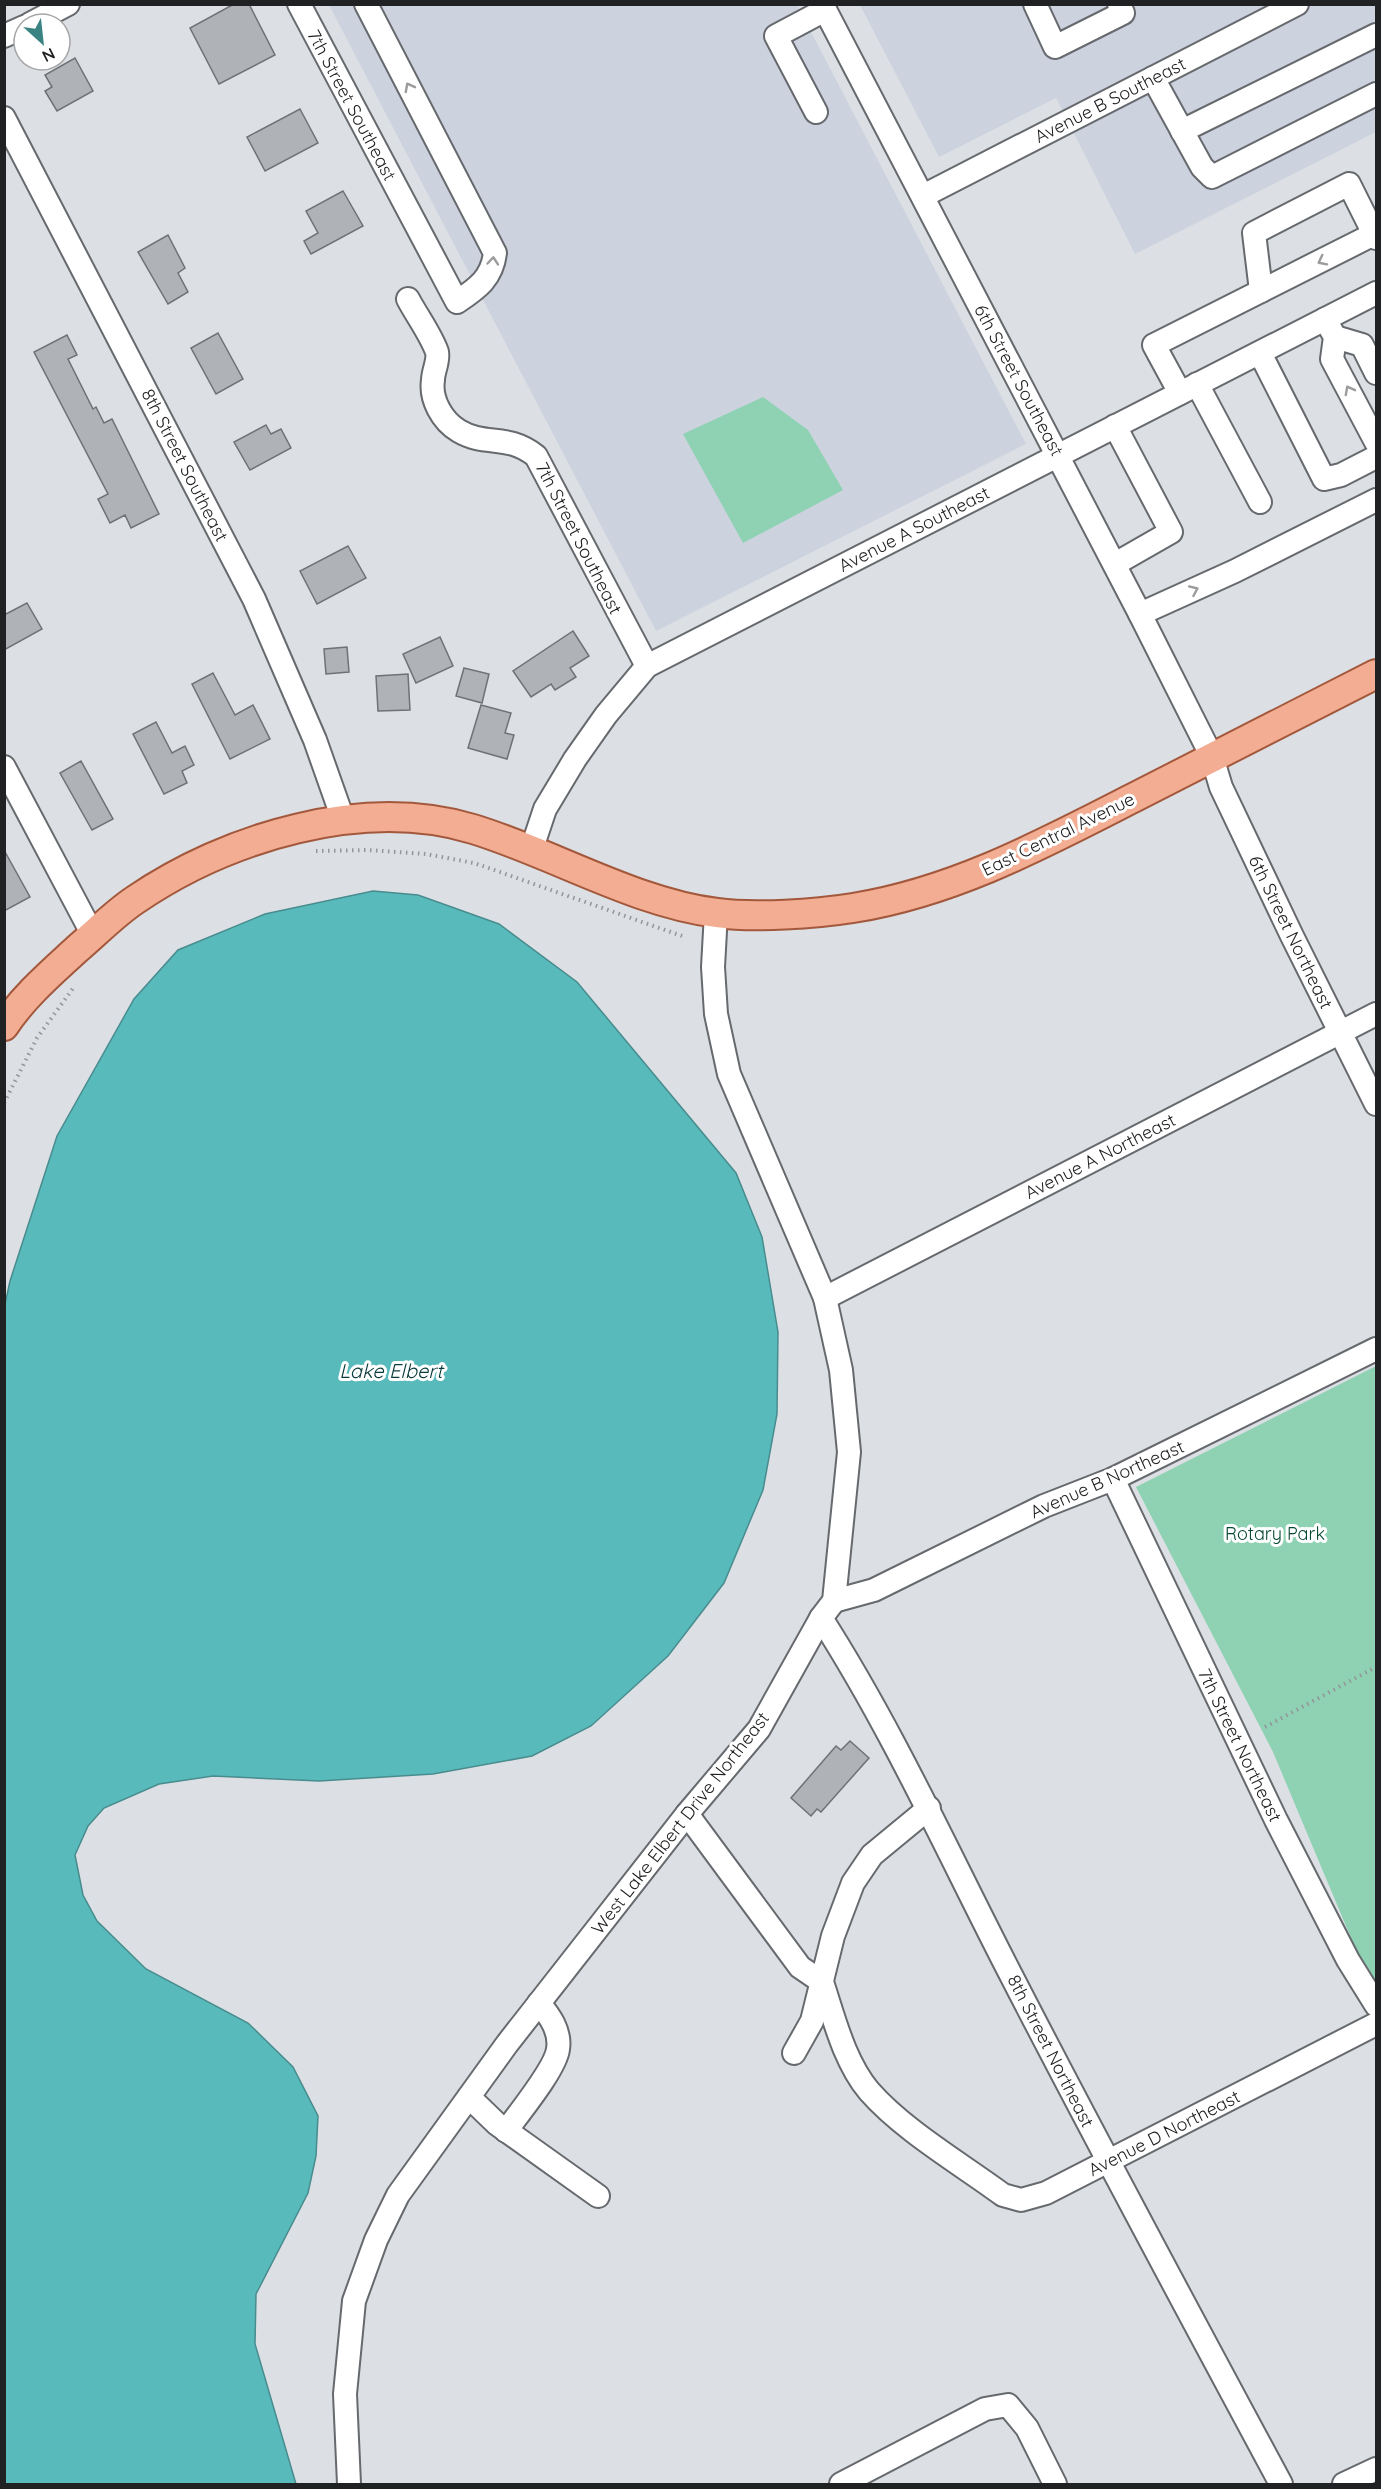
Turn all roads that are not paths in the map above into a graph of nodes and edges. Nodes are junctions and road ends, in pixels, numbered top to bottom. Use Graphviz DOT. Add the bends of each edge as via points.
graph roads {
  1 [pos="68,4"];
  2 [pos="298,4"];
  3 [pos="366,4"];
  4 [pos="1035,4"];
  5 [pos="1297,4"];
  6 [pos="824,7"];
  7 [pos="1124,7"];
  8 [pos="53,12"];
  9 [pos="1377,35"];
  10 [pos="1153,78"];
  11 [pos="1377,94"];
  12 [pos="816,112"];
  13 [pos="4,118"];
  14 [pos="1182,131"];
  15 [pos="923,196"];
  16 [pos="1375,236"];
  17 [pos="1261,291"];
  18 [pos="1377,293"];
  19 [pos="408,299"];
  20 [pos="1330,328"];
  21 [pos="1260,352"];
  22 [pos="1377,373"];
  23 [pos="1188,389"];
  24 [pos="1115,426"];
  25 [pos="1377,442"];
  26 [pos="1059,455"];
  27 [pos="1377,457"];
  28 [pos="1377,500"];
  29 [pos="1260,502"];
  30 [pos="1115,564"];
  31 [pos="1140,614"];
  32 [pos="647,666"];
  33 [pos="1377,674"];
  34 [pos="1212,757"];
  35 [pos="4,768"];
  36 [pos="344,822"];
  37 [pos="531,851"];
  38 [pos="716,913"];
  39 [pos="93,935"];
  40 [pos="1377,1014"];
  41 [pos="4,1026"];
  42 [pos="1340,1031"];
  43 [pos="1377,1104"];
  44 [pos="825,1298"];
  45 [pos="1377,1349"];
  46 [pos="1113,1479"];
  47 [pos="827,1609"];
  48 [pos="929,1808"];
  49 [pos="687,1814"];
  50 [pos="822,1982"];
  51 [pos="539,2002"];
  52 [pos="1377,2005"];
  53 [pos="1377,2024"];
  54 [pos="794,2053"];
  55 [pos="469,2097"];
  56 [pos="506,2131"];
  57 [pos="1108,2162"];
  58 [pos="598,2196"];
  59 [pos="1377,2469"];
  60 [pos="349,2484"];
  61 [pos="842,2484"];
  62 [pos="1055,2484"];
  63 [pos="1281,2484"];
  64 [pos="1344,2484"];
  1 -- 8 [label="street"];
  2 -- 3 [label="street, 7th Street Southeast, one-way" via="457,302 479,288 493,270 495,252"];
  4 -- 7 [label="street" via="1055,46"];
  5 -- 10 [label="street, Avenue B Southeast"];
  6 -- 12 [label="street" via="776,36"];
  6 -- 15 [label="street, 6th Street Southeast"];
  9 -- 14 [label="street"];
  10 -- 14 [label="street"];
  10 -- 15 [label="street, Avenue B Southeast"];
  11 -- 14 [label="street" via="1212,177"];
  13 -- 36 [label="street, 8th Street Southeast" via="254,599 315,740"];
  15 -- 26 [label="street, 6th Street Southeast"];
  16 -- 17 [label="street, one-way"];
  16 -- 17 [label="street" via="1349,184 1254,233"];
  17 -- 23 [label="street" via="1154,345"];
  18 -- 20 [label="street, Avenue A Southeast"];
  19 -- 32 [label="street, 7th Street Southeast" via="437,353 433,392 438,408 456,430 474,438 508,441 536,456"];
  20 -- 21 [label="street, Avenue A Southeast"];
  20 -- 22 [label="street" via="1362,345"];
  25 -- 20 [label="street, one-way" via="1332,359"];
  21 -- 23 [label="street, Avenue A Southeast"];
  21 -- 27 [label="street" via="1324,479"];
  23 -- 24 [label="street, Avenue A Southeast"];
  23 -- 29 [label="street"];
  24 -- 26 [label="street, Avenue A Southeast"];
  24 -- 30 [label="street" via="1171,532"];
  26 -- 30 [label="street, 6th Street Southeast"];
  26 -- 32 [label="street, Avenue A Southeast"];
  31 -- 28 [label="street, one-way"];
  30 -- 31 [label="street, 6th Street Southeast"];
  31 -- 34 [label="street, 6th Street Southeast"];
  32 -- 37 [label="street, Avenue A Southeast" via="575,759 545,809"];
  33 -- 34 [label="main road, East Central Avenue"];
  34 -- 38 [label="main road, East Central Avenue" via="1001,865 906,898 813,913"];
  34 -- 42 [label="street, 6th Street Northeast" via="1221,787"];
  35 -- 39 [label="street"];
  36 -- 37 [label="main road, East Central Avenue" via="388,817 432,822 471,829"];
  36 -- 39 [label="main road, East Central Avenue" via="273,833 195,866 133,901"];
  37 -- 38 [label="main road, East Central Avenue" via="646,896"];
  38 -- 44 [label="street, West Lake Elbert Drive Northeast" via="716,1014 729,1074"];
  39 -- 41 [label="main road, East Central Avenue" via="38,984"];
  40 -- 42 [label="street, Avenue A Northeast"];
  42 -- 43 [label="street, 6th Street Northeast"];
  42 -- 44 [label="street, Avenue A Northeast"];
  44 -- 47 [label="street, West Lake Elbert Drive Northeast" via="841,1370 849,1452"];
  45 -- 46 [label="street, Avenue B Northeast"];
  46 -- 47 [label="street, Avenue B Northeast" via="1044,1506"];
  46 -- 52 [label="street, 7th Street Northeast" via="1276,1820 1348,1960"];
  47 -- 48 [label="street, 8th Street Northeast"];
  47 -- 49 [label="street, West Lake Elbert Drive Northeast" via="759,1729"];
  48 -- 50 [label="street" via="872,1855 853,1883 833,1936"];
  48 -- 57 [label="street, 8th Street Northeast"];
  49 -- 50 [label="street" via="800,1967"];
  49 -- 51 [label="street, West Lake Elbert Drive Northeast"];
  50 -- 54 [label="street" via="812,2020"];
  50 -- 57 [label="street, Avenue D Northeast" via="842,2043 868,2090 894,2115 1003,2195 1022,2200 1046,2193"];
  51 -- 55 [label="street, West Lake Elbert Drive Northeast"];
  51 -- 56 [label="street" via="553,2022 558,2049 544,2077"];
  53 -- 57 [label="street, Avenue D Northeast"];
  55 -- 56 [label="street"];
  55 -- 60 [label="street, West Lake Elbert Drive Northeast" via="398,2195 376,2240 354,2301 345,2394"];
  56 -- 58 [label="street"];
  57 -- 63 [label="street, 8th Street Northeast"];
  59 -- 64 [label="street"];
  61 -- 62 [label="street" via="981,2411 1008,2405 1026,2428"];
}
